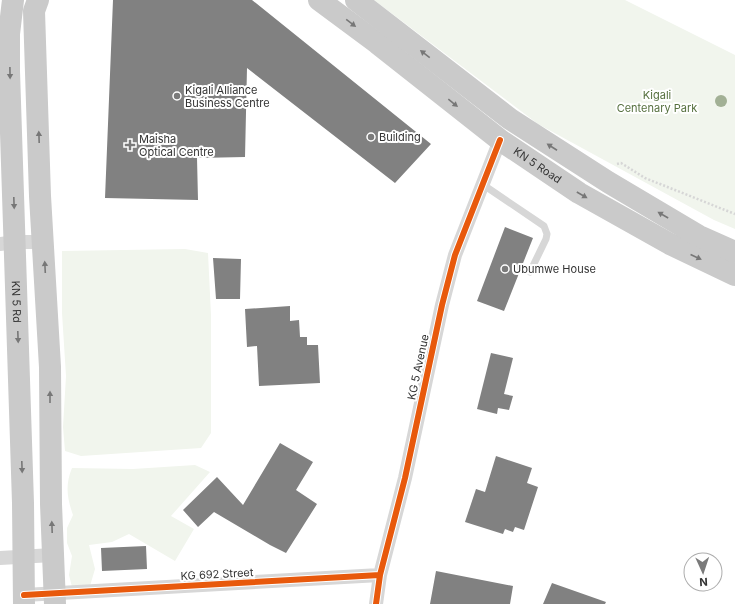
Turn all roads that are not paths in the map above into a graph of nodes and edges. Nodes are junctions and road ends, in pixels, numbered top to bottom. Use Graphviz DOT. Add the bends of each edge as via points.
graph roads {
  1 [pos="13,0"];
  2 [pos="38,0"];
  3 [pos="320,0"];
  4 [pos="356,0"];
  5 [pos="500,140"];
  6 [pos="482,184"];
  7 [pos="43,242"];
  8 [pos="8,243"];
  9 [pos="735,252"];
  10 [pos="530,272"];
  11 [pos="735,275"];
  12 [pos="53,555"];
  13 [pos="23,557"];
  14 [pos="0,558"];
  15 [pos="380,575"];
  16 [pos="24,599"];
  17 [pos="54,599"];
  18 [pos="376,604"];
  1 -- 8 [label="main road, KN 5 Rd, one-way" via="9,34"];
  7 -- 2 [label="main road, one-way" via="34,11"];
  3 -- 5 [label="main road, KN 5 Road, one-way"];
  9 -- 4 [label="main road, one-way" via="699,236 590,171 510,119"];
  5 -- 6 [label="street, KG 5 Avenue"];
  5 -- 11 [label="main road, KN 5 Road, one-way" via="579,193 670,244"];
  6 -- 10 [label="lane" via="544,226 546,239"];
  6 -- 15 [label="street, KG 5 Avenue" via="455,255 405,478"];
  7 -- 8 [label="street"];
  12 -- 7 [label="main road, one-way" via="50,367"];
  8 -- 13 [label="main road, KN 5 Rd, one-way"];
  12 -- 13 [label="street"];
  12 -- 17 [label="main road"];
  13 -- 14 [label="street"];
  13 -- 16 [label="main road, KN 5 Rd"];
  15 -- 17 [label="street, KG 692 Street"];
  15 -- 18 [label="street, KG 5 Avenue"];
  16 -- 17 [label="street, KG 692 Street"];
}
